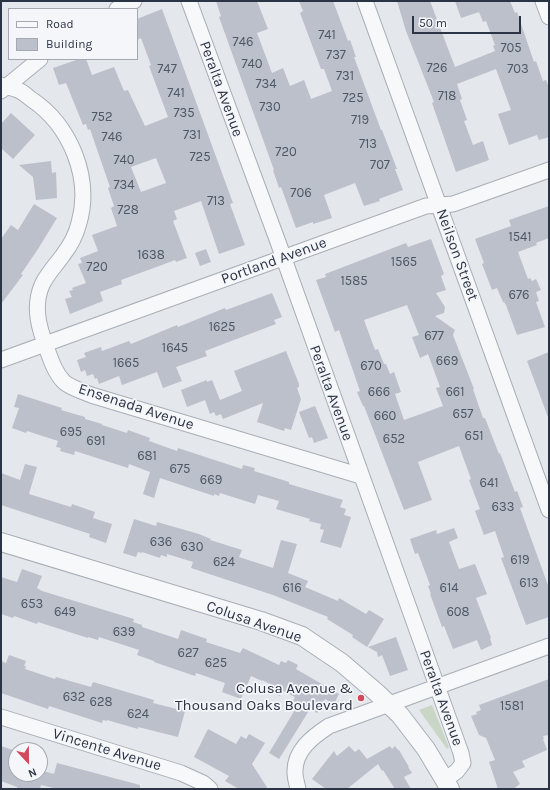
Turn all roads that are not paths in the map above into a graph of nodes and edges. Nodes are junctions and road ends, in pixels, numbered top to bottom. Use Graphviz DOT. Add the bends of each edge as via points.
graph roads {
  1 [pos="134,1"];
  2 [pos="189,1"];
  3 [pos="366,1"];
  4 [pos="543,1"];
  5 [pos="119,8"];
  6 [pos="549,17"];
  7 [pos="39,60"];
  8 [pos="3,87"];
  9 [pos="549,170"];
  10 [pos="439,205"];
  11 [pos="283,258"];
  12 [pos="45,344"];
  13 [pos="1,360"];
  14 [pos="361,476"];
  15 [pos="549,510"];
  16 [pos="1,542"];
  17 [pos="549,646"];
  18 [pos="437,686"];
  19 [pos="388,703"];
  20 [pos="1,717"];
  21 [pos="447,784"];
  22 [pos="210,789"];
  23 [pos="298,789"];
  1 -- 5 [label="street"];
  2 -- 11 [label="street, Peralta Avenue"];
  3 -- 10 [label="street, Neilson Street"];
  4 -- 6 [label="street"];
  7 -- 8 [label="street"];
  8 -- 12 [label="street, Ensenada Avenue" via="18,90 46,110 64,131 80,168 82,209 75,234 70,246 42,285 39,296 39,325"];
  9 -- 10 [label="street, Portland Avenue" via="453,204"];
  10 -- 11 [label="street, Portland Avenue" via="426,206"];
  10 -- 15 [label="street, Neilson Street"];
  11 -- 12 [label="street, Portland Avenue"];
  11 -- 14 [label="street, Peralta Avenue"];
  12 -- 13 [label="street, Portland Avenue"];
  12 -- 14 [label="street, Ensenada Avenue" via="57,374 76,389"];
  14 -- 18 [label="street, Peralta Avenue"];
  16 -- 19 [label="street, Colusa Avenue" via="261,621 302,636 342,663"];
  17 -- 18 [label="street"];
  18 -- 19 [label="street"];
  18 -- 21 [label="street, Peralta Avenue" via="461,753 462,763"];
  19 -- 21 [label="street, Colusa Avenue" via="426,749"];
  19 -- 23 [label="street" via="329,726 305,744 295,772"];
  20 -- 22 [label="street, Vincente Avenue" via="181,773"];
}
